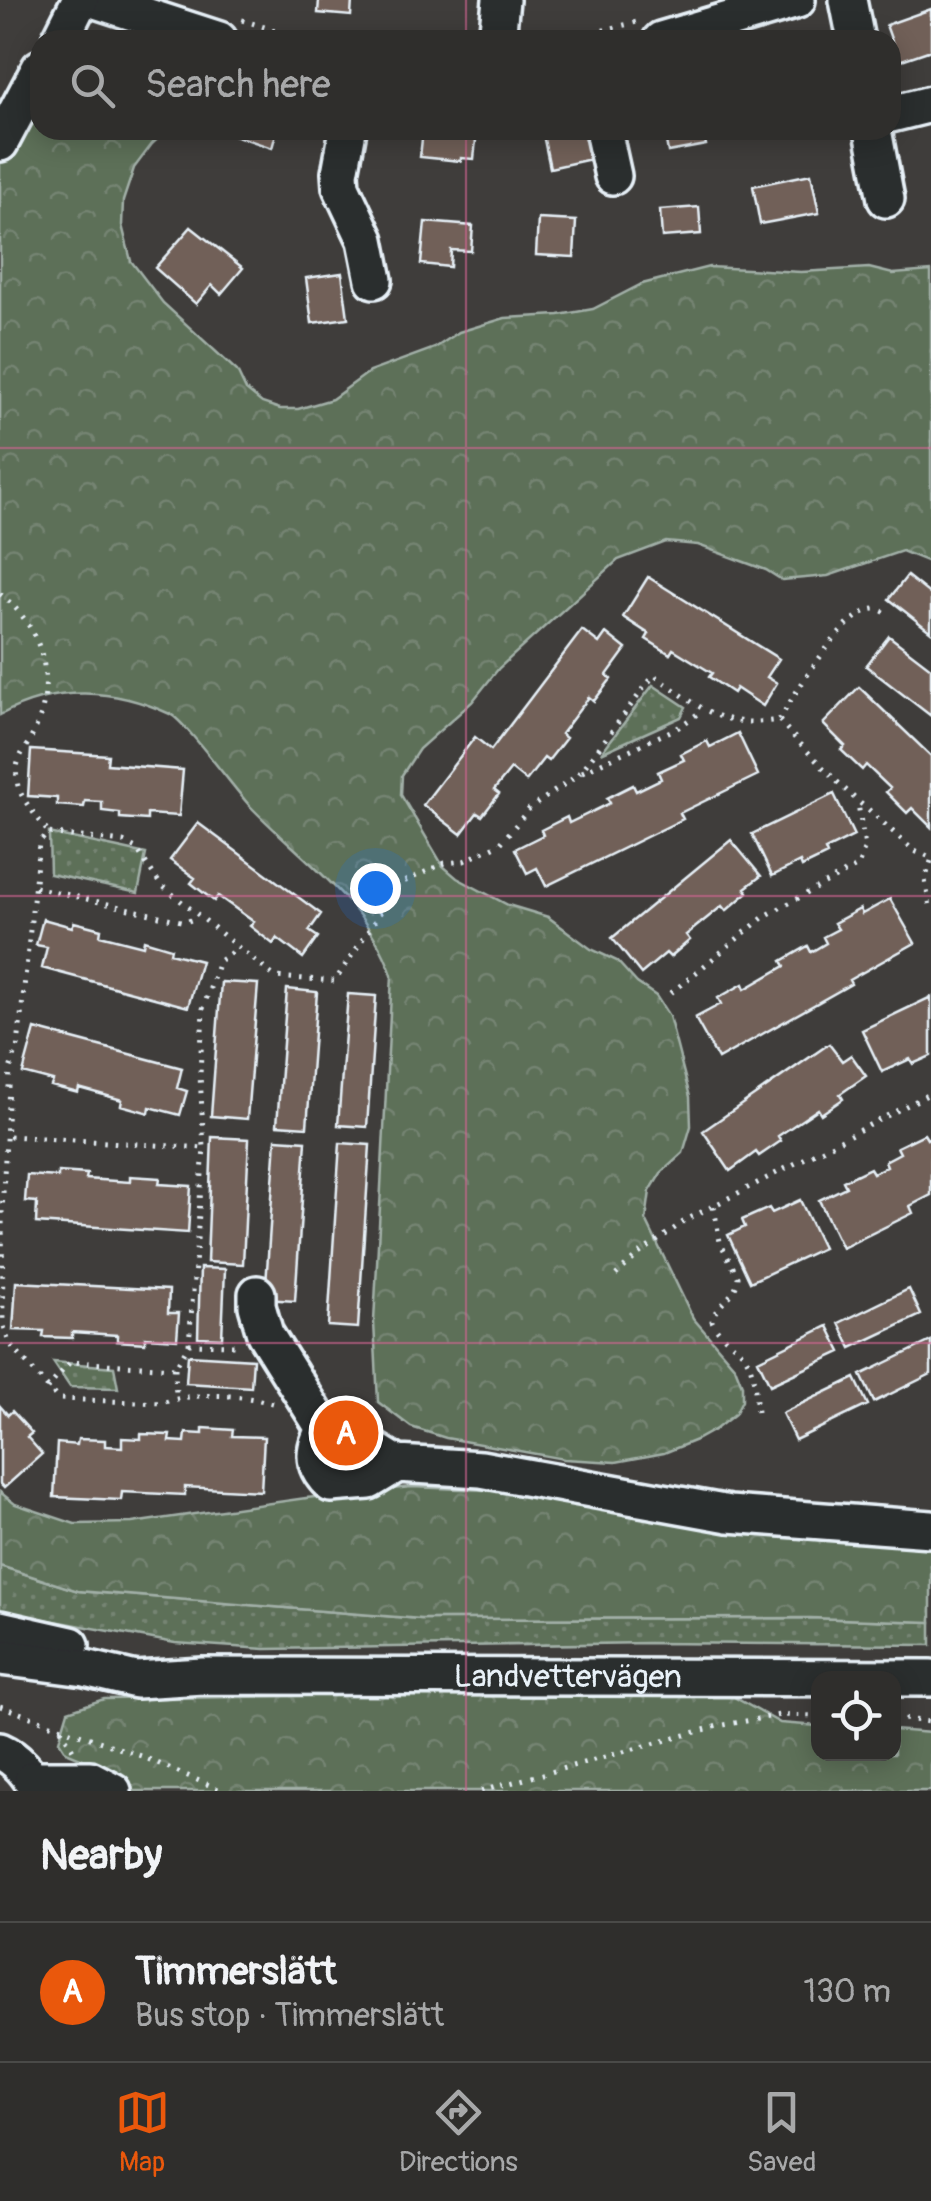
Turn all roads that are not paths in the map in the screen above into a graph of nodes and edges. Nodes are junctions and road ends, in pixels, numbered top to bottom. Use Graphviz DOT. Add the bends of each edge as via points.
graph roads {
  1 [pos="80,0"];
  2 [pos="96,0"];
  3 [pos="501,0"];
  4 [pos="796,0"];
  5 [pos="848,0"];
  6 [pos="65,30"];
  7 [pos="189,30"];
  8 [pos="498,30"];
  9 [pos="694,30"];
  10 [pos="854,30"];
  11 [pos="30,87"];
  12 [pos="931,104"];
  13 [pos="901,112"];
  14 [pos="346,140"];
  15 [pos="605,140"];
  16 [pos="875,140"];
  17 [pos="0,143"];
  18 [pos="613,176"];
  19 [pos="886,200"];
  20 [pos="374,280"];
  21 [pos="257,1294"];
  22 [pos="322,1426"];
  23 [pos="397,1464"];
  24 [pos="931,1529"];
  25 [pos="0,1630"];
  26 [pos="0,1656"];
  27 [pos="203,1676"];
  28 [pos="931,1678"];
  29 [pos="0,1750"];
  30 [pos="35,1785"];
  31 [pos="114,1791"];
  1 -- 6 [label="street"];
  2 -- 7 [label="street"];
  3 -- 8 [label="street"];
  4 -- 9 [label="street"];
  5 -- 10 [label="street"];
  11 -- 17 [label="street"];
  12 -- 13 [label="street"];
  14 -- 20 [label="street" via="342,187 366,240"];
  15 -- 18 [label="street"];
  16 -- 19 [label="street"];
  21 -- 22 [label="street" via="265,1334"];
  22 -- 23 [label="street"];
  22 -- 23 [label="street" via="316,1463 331,1484 368,1481"];
  23 -- 24 [label="street" via="481,1469 728,1514"];
  25 -- 27 [label="street, Landvettervägen" via="138,1655"];
  26 -- 27 [label="street, Landvettervägen" via="136,1680"];
  27 -- 28 [label="street, Landvettervägen"];
  29 -- 30 [label="street"];
  30 -- 31 [label="street" via="90,1779"];
}
